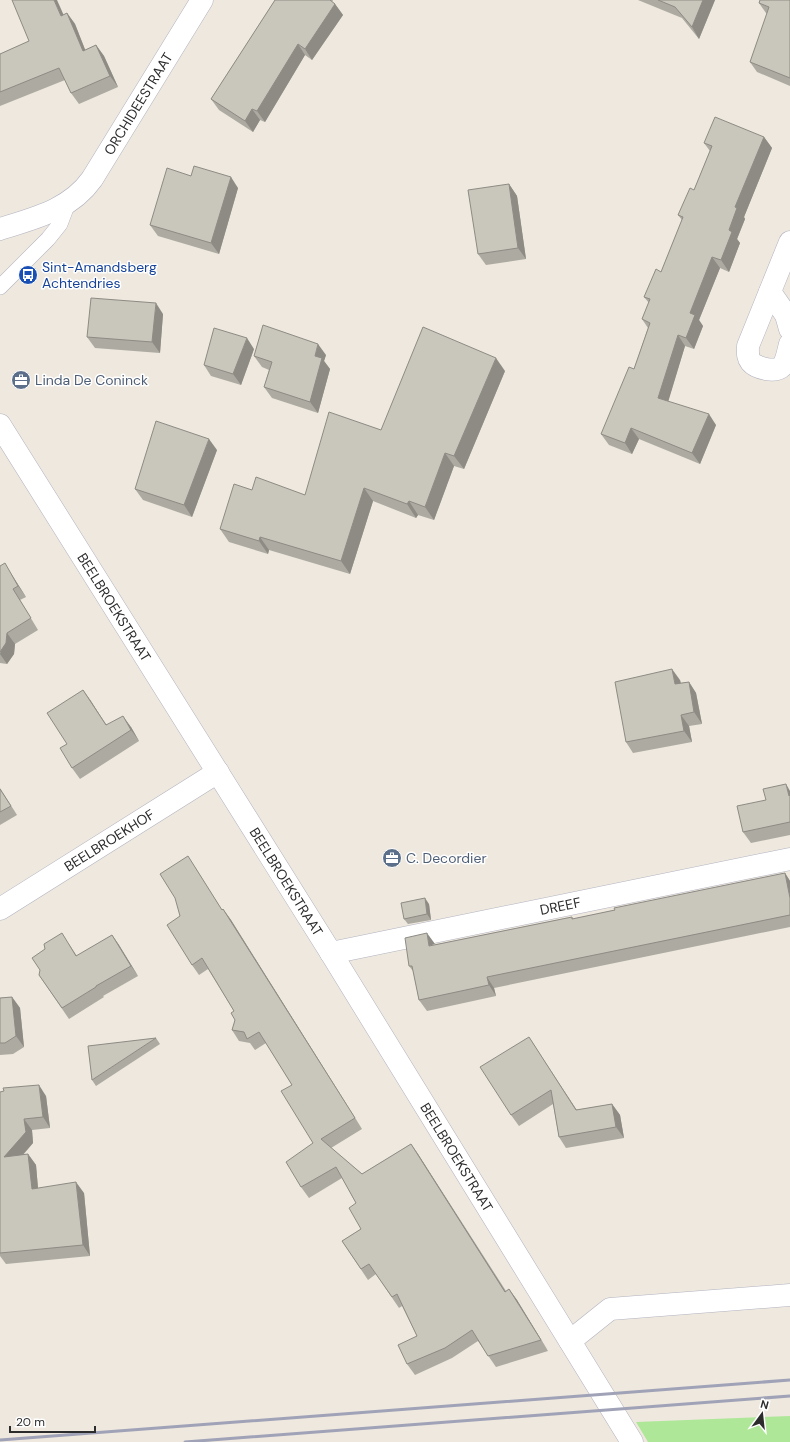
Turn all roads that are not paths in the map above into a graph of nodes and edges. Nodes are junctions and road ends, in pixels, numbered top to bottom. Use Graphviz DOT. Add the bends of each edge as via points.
graph roads {
  1 [pos="202,0"];
  2 [pos="68,203"];
  3 [pos="0,229"];
  4 [pos="790,242"];
  5 [pos="0,287"];
  6 [pos="770,292"];
  7 [pos="790,329"];
  8 [pos="790,344"];
  9 [pos="0,425"];
  10 [pos="218,772"];
  11 [pos="790,859"];
  12 [pos="0,909"];
  13 [pos="331,953"];
  14 [pos="790,1295"];
  15 [pos="570,1341"];
  16 [pos="632,1442"];
  1 -- 2 [label="street, ORCHIDEESTRAAT" via="92,179 81,193"];
  2 -- 3 [label="street, ORCHIDEESTRAAT" via="36,218"];
  2 -- 5 [label="lane, ORCHIDEESTRAAT" via="60,224 48,239"];
  4 -- 6 [label="street"];
  6 -- 7 [label="street" via="786,315"];
  6 -- 8 [label="street" via="748,346 748,356 751,363 777,370 783,366"];
  9 -- 10 [label="street, BEELBROEKSTRAAT"];
  10 -- 12 [label="street, BEELBROEKHOF"];
  10 -- 13 [label="street, BEELBROEKSTRAAT"];
  11 -- 13 [label="street, DREEF"];
  13 -- 15 [label="street, BEELBROEKSTRAAT"];
  14 -- 15 [label="street" via="610,1309"];
  15 -- 16 [label="street, BEELBROEKSTRAAT"];
}
